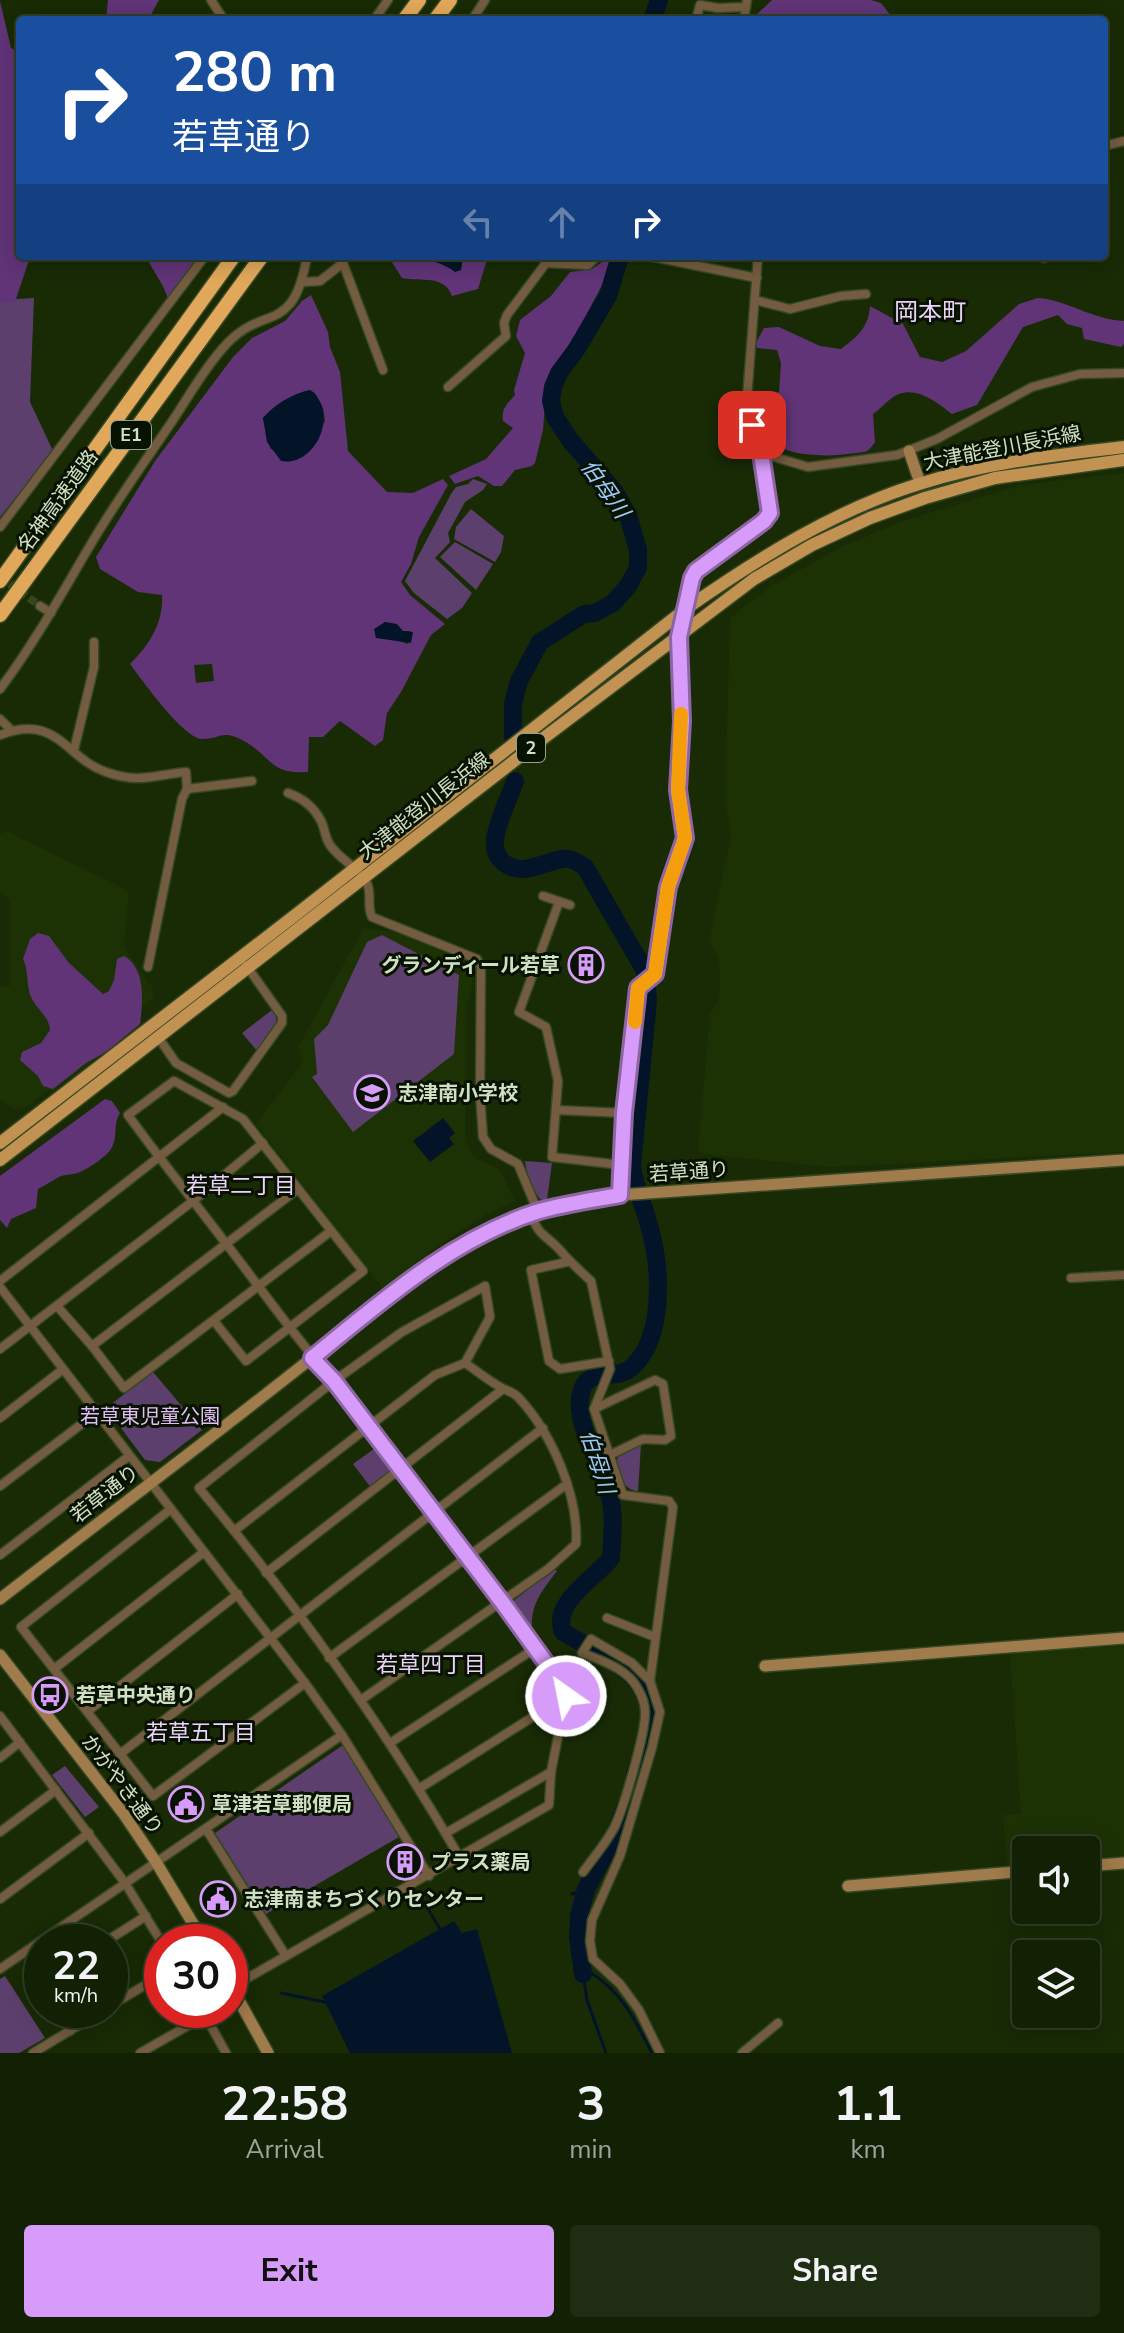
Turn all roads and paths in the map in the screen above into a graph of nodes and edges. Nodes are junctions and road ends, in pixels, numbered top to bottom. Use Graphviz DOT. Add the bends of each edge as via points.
graph roads {
  1 [pos="746,4"];
  2 [pos="697,16"];
  3 [pos="202,260"];
  4 [pos="231,260"];
  5 [pos="259,260"];
  6 [pos="306,260"];
  7 [pos="344,260"];
  8 [pos="543,260"];
  9 [pos="593,260"];
  10 [pos="669,260"];
  11 [pos="758,260"];
  12 [pos="757,278"];
  13 [pos="303,282"];
  14 [pos="866,294"];
  15 [pos="755,300"];
  16 [pos="383,370"];
  17 [pos="1124,373"];
  18 [pos="448,387"];
  19 [pos="1124,447"];
  20 [pos="909,451"];
  21 [pos="761,453"];
  22 [pos="1124,460"];
  23 [pos="920,483"];
  24 [pos="0,527"];
  25 [pos="0,581"];
  26 [pos="40,606"];
  27 [pos="687,608"];
  28 [pos="51,613"];
  29 [pos="0,615"];
  30 [pos="679,637"];
  31 [pos="94,642"];
  32 [pos="0,689"];
  33 [pos="0,719"];
  34 [pos="12,731"];
  35 [pos="0,735"];
  36 [pos="74,750"];
  37 [pos="252,781"];
  38 [pos="187,789"];
  39 [pos="288,793"];
  40 [pos="352,869"];
  41 [pos="365,877"];
  42 [pos="543,896"];
  43 [pos="559,902"];
  44 [pos="570,905"];
  45 [pos="245,963"];
  46 [pos="148,967"];
  47 [pos="158,1037"];
  48 [pos="223,1107"];
  49 [pos="556,1110"];
  50 [pos="624,1113"];
  51 [pos="0,1143"];
  52 [pos="263,1143"];
  53 [pos="159,1158"];
  54 [pos="0,1160"];
  55 [pos="1124,1160"];
  56 [pos="621,1165"];
  57 [pos="298,1189"];
  58 [pos="632,1194"];
  59 [pos="193,1201"];
  60 [pos="535,1213"];
  61 [pos="331,1231"];
  62 [pos="226,1244"];
  63 [pos="567,1262"];
  64 [pos="1124,1275"];
  65 [pos="1071,1278"];
  66 [pos="0,1281"];
  67 [pos="0,1287"];
  68 [pos="257,1287"];
  69 [pos="57,1306"];
  70 [pos="214,1321"];
  71 [pos="29,1326"];
  72 [pos="290,1327"];
  73 [pos="92,1346"];
  74 [pos="0,1349"];
  75 [pos="312,1358"];
  76 [pos="465,1363"];
  77 [pos="609,1365"];
  78 [pos="62,1370"];
  79 [pos="334,1381"];
  80 [pos="503,1389"];
  81 [pos="594,1409"];
  82 [pos="96,1413"];
  83 [pos="0,1418"];
  84 [pos="367,1426"];
  85 [pos="543,1428"];
  86 [pos="129,1456"];
  87 [pos="608,1456"];
  88 [pos="398,1468"];
  89 [pos="150,1482"];
  90 [pos="567,1484"];
  91 [pos="0,1486"];
  92 [pos="171,1509"];
  93 [pos="433,1512"];
  94 [pos="234,1531"];
  95 [pos="204,1552"];
  96 [pos="0,1555"];
  97 [pos="467,1556"];
  98 [pos="266,1573"];
  99 [pos="238,1594"];
  100 [pos="0,1599"];
  101 [pos="502,1602"];
  102 [pos="298,1617"];
  103 [pos="607,1618"];
  104 [pos="655,1637"];
  105 [pos="271,1638"];
  106 [pos="1124,1638"];
  107 [pos="534,1649"];
  108 [pos="0,1655"];
  109 [pos="329,1658"];
  110 [pos="765,1666"];
  111 [pos="54,1669"];
  112 [pos="650,1681"];
  113 [pos="305,1683"];
  114 [pos="566,1696"];
  115 [pos="361,1700"];
  116 [pos="88,1711"];
  117 [pos="0,1716"];
  118 [pos="342,1735"];
  119 [pos="20,1742"];
  120 [pos="390,1743"];
  121 [pos="120,1754"];
  122 [pos="0,1758"];
  123 [pos="551,1772"];
  124 [pos="420,1788"];
  125 [pos="56,1790"];
  126 [pos="206,1829"];
  127 [pos="0,1832"];
  128 [pos="89,1833"];
  129 [pos="446,1833"];
  130 [pos="460,1858"];
  131 [pos="156,1862"];
  132 [pos="1124,1863"];
  133 [pos="1100,1865"];
  134 [pos="583,1872"];
  135 [pos="1012,1872"];
  136 [pos="429,1876"];
  137 [pos="125,1883"];
  138 [pos="848,1886"];
  139 [pos="0,1899"];
  140 [pos="146,1916"];
  141 [pos="151,1924"];
  142 [pos="193,1924"];
  143 [pos="128,1927"];
  144 [pos="286,1956"];
  145 [pos="0,1969"];
  146 [pos="248,1977"];
  147 [pos="248,2017"];
  148 [pos="778,2023"];
  149 [pos="68,2028"];
  150 [pos="75,2028"];
  151 [pos="179,2028"];
  152 [pos="212,2028"];
  153 [pos="70,2031"];
  154 [pos="33,2053"];
  155 [pos="140,2053"];
  156 [pos="226,2053"];
  157 [pos="268,2053"];
  158 [pos="660,2053"];
  159 [pos="742,2053"];
  1 -- 2 [label="street" via="700,5"];
  3 -- 24 [label="street"];
  4 -- 25 [label="highway, 名神高速道路 / E1"];
  5 -- 29 [label="highway, 名神高速道路 / E1"];
  6 -- 13 [label="street"];
  7 -- 13 [label="street" via="320,281"];
  7 -- 16 [label="street"];
  8 -- 9 [label="street" via="588,265"];
  8 -- 18 [label="street" via="507,315 506,336"];
  10 -- 12 [label="street"];
  11 -- 12 [label="street"];
  12 -- 15 [label="street"];
  13 -- 28 [label="street" via="283,312 249,326 223,347 124,489"];
  14 -- 15 [label="street" via="790,309"];
  15 -- 21 [label="street" via="747,398"];
  17 -- 20 [label="street" via="1080,374 1032,387"];
  19 -- 23 [label="main road, 大津能登川長浜線 / 2" via="1031,458"];
  20 -- 21 [label="street" via="808,467"];
  20 -- 23 [label="street"];
  21 -- 27 [label="street" via="770,513 696,571"];
  22 -- 30 [label="main road, 大津能登川長浜線 / 2" via="995,478 870,518 754,579"];
  23 -- 27 [label="main road, 大津能登川長浜線 / 2" via="794,540"];
  26 -- 28 [label="street"];
  27 -- 30 [label="street"];
  27 -- 40 [label="main road, 大津能登川長浜線 / 2"];
  28 -- 32 [label="street"];
  30 -- 41 [label="main road, 大津能登川長浜線 / 2"];
  30 -- 50 [label="street" via="678,790 685,838 668,887 655,974 638,988"];
  31 -- 36 [label="street" via="94,667"];
  33 -- 34 [label="street"];
  34 -- 35 [label="street"];
  34 -- 36 [label="street" via="46,732"];
  36 -- 38 [label="street" via="98,768 133,778 186,772"];
  37 -- 38 [label="street"];
  38 -- 46 [label="street"];
  39 -- 40 [label="street" via="314,811 328,843"];
  40 -- 41 [label="street"];
  40 -- 45 [label="main road, 大津能登川長浜線 / 2"];
  41 -- 45 [label="main road, 大津能登川長浜線 / 2"];
  41 -- 60 [label="street" via="372,917 477,959 483,1137 491,1149 518,1164"];
  42 -- 43 [label="street"];
  43 -- 44 [label="street"];
  43 -- 49 [label="street" via="519,1012 546,1027 558,1081"];
  45 -- 47 [label="main road, 大津能登川長浜線 / 2"];
  45 -- 47 [label="street" via="282,1023 233,1091 176,1063"];
  45 -- 51 [label="main road, 大津能登川長浜線 / 2"];
  47 -- 54 [label="main road, 大津能登川長浜線 / 2"];
  48 -- 52 [label="street" via="243,1119"];
  48 -- 53 [label="street"];
  48 -- 53 [label="street" via="174,1081 128,1115"];
  49 -- 50 [label="street"];
  49 -- 56 [label="street" via="554,1158"];
  50 -- 56 [label="street"];
  52 -- 57 [label="street"];
  52 -- 59 [label="street"];
  53 -- 59 [label="street"];
  53 -- 66 [label="street"];
  55 -- 58 [label="street, 若草通り"];
  56 -- 58 [label="street"];
  57 -- 61 [label="street"];
  57 -- 62 [label="street"];
  58 -- 60 [label="street, 若草通り"];
  59 -- 62 [label="street"];
  59 -- 69 [label="street"];
  60 -- 63 [label="street" via="537,1231"];
  60 -- 75 [label="street, 若草通り" via="453,1251"];
  61 -- 68 [label="street"];
  61 -- 72 [label="street" via="363,1271"];
  62 -- 68 [label="street"];
  62 -- 73 [label="street"];
  63 -- 77 [label="street" via="591,1281"];
  63 -- 77 [label="street" via="531,1270 549,1361 560,1369"];
  64 -- 65 [label="street"];
  67 -- 71 [label="street"];
  68 -- 70 [label="street"];
  68 -- 72 [label="street"];
  69 -- 71 [label="street"];
  69 -- 73 [label="street"];
  70 -- 72 [label="street" via="246,1361"];
  70 -- 73 [label="street" via="124,1388"];
  71 -- 74 [label="street"];
  71 -- 78 [label="street"];
  72 -- 75 [label="street"];
  75 -- 79 [label="street"];
  75 -- 89 [label="street, 若草通り"];
  76 -- 79 [label="street" via="490,1317 485,1286 402,1332"];
  76 -- 80 [label="street"];
  76 -- 84 [label="street" via="435,1375"];
  77 -- 81 [label="street"];
  78 -- 82 [label="street"];
  78 -- 83 [label="street"];
  79 -- 84 [label="street"];
  79 -- 94 [label="street" via="199,1488"];
  80 -- 85 [label="street" via="515,1393"];
  80 -- 88 [label="street"];
  81 -- 87 [label="street"];
  81 -- 87 [label="street" via="655,1380 663,1384 671,1436 643,1439"];
  82 -- 86 [label="street"];
  82 -- 91 [label="street"];
  84 -- 88 [label="street"];
  84 -- 94 [label="street"];
  85 -- 90 [label="street"];
  85 -- 93 [label="street"];
  86 -- 89 [label="street"];
  86 -- 96 [label="street"];
  87 -- 104 [label="street" via="623,1495 669,1501 673,1507"];
  88 -- 93 [label="street"];
  88 -- 98 [label="street"];
  89 -- 92 [label="street"];
  89 -- 100 [label="street, 若草通り"];
  90 -- 97 [label="street"];
  90 -- 101 [label="street" via="574,1503 576,1544"];
  92 -- 95 [label="street"];
  92 -- 111 [label="street" via="21,1627"];
  93 -- 97 [label="street"];
  93 -- 102 [label="street"];
  94 -- 98 [label="street"];
  95 -- 99 [label="street"];
  95 -- 111 [label="street"];
  97 -- 101 [label="street"];
  97 -- 109 [label="street"];
  98 -- 102 [label="street"];
  99 -- 105 [label="street"];
  99 -- 116 [label="street"];
  101 -- 107 [label="street"];
  101 -- 115 [label="street"];
  102 -- 105 [label="street"];
  102 -- 109 [label="street"];
  103 -- 104 [label="street"];
  104 -- 112 [label="street"];
  105 -- 113 [label="street"];
  105 -- 121 [label="street"];
  106 -- 110 [label="street"];
  107 -- 114 [label="street"];
  107 -- 120 [label="street"];
  108 -- 131 [label="street, かがやき通り"];
  109 -- 115 [label="street"];
  111 -- 116 [label="street"];
  112 -- 134 [label="street" via="632,1663 591,1639 582,1653 613,1666 637,1686 646,1715 615,1826"];
  112 -- 158 [label="street" via="660,1712 652,1748 620,1856 592,1920 590,1941 593,1959 639,2010"];
  113 -- 118 [label="street"];
  113 -- 121 [label="street" via="153,1796"];
  114 -- 123 [label="street"];
  114 -- 124 [label="street"];
  115 -- 120 [label="street"];
  116 -- 121 [label="street"];
  117 -- 119 [label="street"];
  118 -- 126 [label="street"];
  118 -- 136 [label="street"];
  119 -- 122 [label="street"];
  119 -- 125 [label="street"];
  120 -- 124 [label="street"];
  123 -- 129 [label="street"];
  123 -- 130 [label="street" via="549,1805"];
  124 -- 129 [label="street"];
  125 -- 127 [label="street"];
  125 -- 128 [label="street"];
  126 -- 131 [label="street"];
  126 -- 144 [label="street"];
  128 -- 137 [label="street"];
  128 -- 139 [label="street"];
  129 -- 130 [label="street"];
  130 -- 136 [label="street"];
  131 -- 137 [label="street"];
  131 -- 142 [label="street, かがやき通り"];
  132 -- 133 [label="street"];
  135 -- 138 [label="street"];
  136 -- 144 [label="street"];
  137 -- 140 [label="street"];
  137 -- 145 [label="street"];
  140 -- 141 [label="street"];
  140 -- 143 [label="street"];
  144 -- 146 [label="street"];
  147 -- 157 [label="street"];
  148 -- 159 [label="street"];
  149 -- 153 [label="street"];
  150 -- 153 [label="street"];
  151 -- 155 [label="street"];
  152 -- 156 [label="street"];
  153 -- 154 [label="street"];
}
